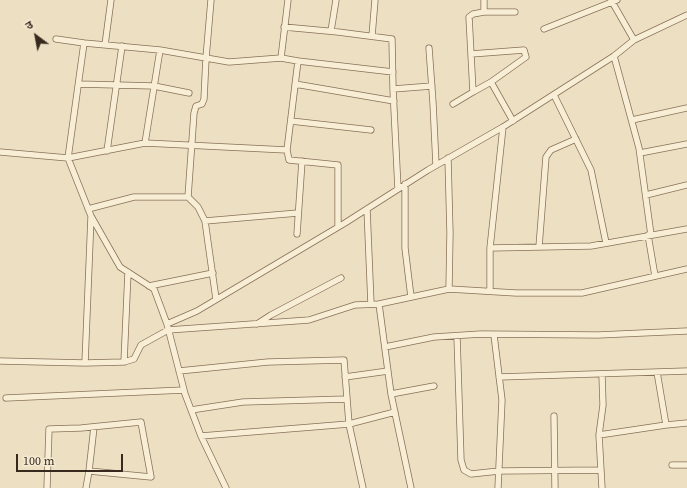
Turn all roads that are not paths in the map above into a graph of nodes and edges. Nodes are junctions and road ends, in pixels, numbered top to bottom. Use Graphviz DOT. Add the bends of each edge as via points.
graph roads {
  1 [pos="111,0"];
  2 [pos="212,0"];
  3 [pos="288,0"];
  4 [pos="336,0"];
  5 [pos="375,0"];
  6 [pos="484,0"];
  7 [pos="613,1"];
  8 [pos="484,12"];
  9 [pos="515,12"];
  10 [pos="687,15"];
  11 [pos="284,27"];
  12 [pos="544,29"];
  13 [pos="332,32"];
  14 [pos="372,36"];
  15 [pos="56,39"];
  16 [pos="634,40"];
  17 [pos="84,43"];
  18 [pos="105,45"];
  19 [pos="122,46"];
  20 [pos="429,48"];
  21 [pos="160,50"];
  22 [pos="471,54"];
  23 [pos="614,56"];
  24 [pos="206,58"];
  25 [pos="281,58"];
  26 [pos="298,61"];
  27 [pos="393,72"];
  28 [pos="491,82"];
  29 [pos="79,84"];
  30 [pos="295,84"];
  31 [pos="116,85"];
  32 [pos="154,86"];
  33 [pos="432,86"];
  34 [pos="393,89"];
  35 [pos="473,92"];
  36 [pos="189,93"];
  37 [pos="554,95"];
  38 [pos="394,100"];
  39 [pos="453,104"];
  40 [pos="687,108"];
  41 [pos="514,120"];
  42 [pos="632,120"];
  43 [pos="291,121"];
  44 [pos="503,127"];
  45 [pos="371,130"];
  46 [pos="576,139"];
  47 [pos="145,143"];
  48 [pos="687,144"];
  49 [pos="191,146"];
  50 [pos="287,150"];
  51 [pos="106,151"];
  52 [pos="0,152"];
  53 [pos="640,153"];
  54 [pos="68,158"];
  55 [pos="448,158"];
  56 [pos="302,161"];
  57 [pos="436,165"];
  58 [pos="405,184"];
  59 [pos="687,184"];
  60 [pos="398,189"];
  61 [pos="646,195"];
  62 [pos="188,197"];
  63 [pos="367,208"];
  64 [pos="88,209"];
  65 [pos="298,213"];
  66 [pos="91,216"];
  67 [pos="205,221"];
  68 [pos="338,227"];
  69 [pos="687,229"];
  70 [pos="297,234"];
  71 [pos="650,235"];
  72 [pos="606,243"];
  73 [pos="539,247"];
  74 [pos="490,248"];
  75 [pos="687,269"];
  76 [pos="128,272"];
  77 [pos="212,273"];
  78 [pos="655,276"];
  79 [pos="341,278"];
  80 [pos="149,286"];
  81 [pos="449,289"];
  82 [pos="490,292"];
  83 [pos="411,297"];
  84 [pos="216,299"];
  85 [pos="371,304"];
  86 [pos="379,304"];
  87 [pos="257,324"];
  88 [pos="168,327"];
  89 [pos="687,331"];
  90 [pos="494,335"];
  91 [pos="457,336"];
  92 [pos="385,348"];
  93 [pos="0,361"];
  94 [pos="124,362"];
  95 [pos="85,363"];
  96 [pos="179,371"];
  97 [pos="388,371"];
  98 [pos="687,371"];
  99 [pos="657,372"];
  100 [pos="602,374"];
  101 [pos="345,377"];
  102 [pos="499,377"];
  103 [pos="434,386"];
  104 [pos="184,390"];
  105 [pos="391,394"];
  106 [pos="6,398"];
  107 [pos="347,399"];
  108 [pos="191,410"];
  109 [pos="395,412"];
  110 [pos="554,416"];
  111 [pos="687,423"];
  112 [pos="349,424"];
  113 [pos="666,425"];
  114 [pos="94,427"];
  115 [pos="599,435"];
  116 [pos="201,436"];
  117 [pos="672,465"];
  118 [pos="687,465"];
  119 [pos="554,470"];
  120 [pos="601,470"];
  121 [pos="89,471"];
  122 [pos="499,471"];
  123 [pos="47,488"];
  124 [pos="86,488"];
  125 [pos="226,488"];
  126 [pos="363,488"];
  127 [pos="411,488"];
  128 [pos="498,488"];
  129 [pos="555,488"];
  130 [pos="602,488"];
  1 -- 18 [label="street"];
  2 -- 24 [label="street"];
  3 -- 11 [label="street"];
  4 -- 13 [label="street"];
  5 -- 14 [label="street"];
  6 -- 8 [label="street"];
  7 -- 12 [label="street"];
  7 -- 16 [label="street"];
  8 -- 9 [label="street"];
  8 -- 22 [label="street" via="469,17"];
  10 -- 16 [label="street"];
  11 -- 13 [label="street"];
  11 -- 25 [label="street"];
  13 -- 14 [label="street"];
  14 -- 27 [label="street" via="392,39"];
  15 -- 17 [label="street"];
  16 -- 23 [label="street"];
  17 -- 18 [label="street"];
  17 -- 29 [label="street"];
  18 -- 19 [label="street"];
  19 -- 21 [label="street"];
  19 -- 31 [label="street"];
  20 -- 33 [label="street"];
  21 -- 24 [label="street"];
  21 -- 32 [label="street"];
  22 -- 28 [label="street" via="524,50 526,57"];
  22 -- 35 [label="street"];
  23 -- 37 [label="street"];
  23 -- 42 [label="street"];
  24 -- 25 [label="street" via="229,62"];
  24 -- 49 [label="street" via="204,99 202,104 196,106 194,113"];
  25 -- 26 [label="street"];
  26 -- 27 [label="street"];
  26 -- 30 [label="street"];
  27 -- 34 [label="street"];
  28 -- 35 [label="street"];
  28 -- 41 [label="street"];
  29 -- 31 [label="street"];
  29 -- 54 [label="street"];
  30 -- 38 [label="street"];
  30 -- 43 [label="street"];
  31 -- 32 [label="street"];
  31 -- 51 [label="street"];
  32 -- 36 [label="street"];
  32 -- 47 [label="street"];
  33 -- 34 [label="street"];
  33 -- 57 [label="street"];
  34 -- 38 [label="street"];
  35 -- 39 [label="street"];
  37 -- 41 [label="street"];
  37 -- 46 [label="street"];
  38 -- 60 [label="street"];
  40 -- 42 [label="street"];
  41 -- 44 [label="street"];
  42 -- 53 [label="street"];
  43 -- 45 [label="street"];
  43 -- 50 [label="street"];
  44 -- 55 [label="street"];
  44 -- 74 [label="street"];
  46 -- 72 [label="street" via="591,170"];
  46 -- 73 [label="street" via="551,150 546,157"];
  47 -- 49 [label="street"];
  47 -- 51 [label="street"];
  48 -- 53 [label="street"];
  49 -- 50 [label="street"];
  49 -- 62 [label="street"];
  50 -- 56 [label="street" via="289,160"];
  51 -- 54 [label="street"];
  52 -- 54 [label="street"];
  53 -- 61 [label="street"];
  54 -- 64 [label="street"];
  55 -- 57 [label="street"];
  55 -- 81 [label="street"];
  56 -- 65 [label="street"];
  56 -- 68 [label="street" via="338,165"];
  57 -- 58 [label="street"];
  58 -- 60 [label="street"];
  58 -- 83 [label="street" via="405,248"];
  59 -- 61 [label="street"];
  60 -- 63 [label="street"];
  61 -- 71 [label="street"];
  62 -- 64 [label="street" via="134,197"];
  62 -- 67 [label="street" via="198,206"];
  63 -- 68 [label="street"];
  63 -- 85 [label="street"];
  64 -- 66 [label="street"];
  65 -- 67 [label="street"];
  65 -- 70 [label="street"];
  66 -- 76 [label="street" via="120,267"];
  66 -- 95 [label="street"];
  67 -- 77 [label="street"];
  68 -- 84 [label="street"];
  69 -- 71 [label="street"];
  71 -- 72 [label="street"];
  71 -- 78 [label="street"];
  72 -- 73 [label="street" via="591,246"];
  73 -- 74 [label="street"];
  74 -- 82 [label="street"];
  75 -- 78 [label="street"];
  76 -- 80 [label="street"];
  76 -- 94 [label="street"];
  77 -- 80 [label="street"];
  77 -- 84 [label="street"];
  78 -- 82 [label="street" via="582,292"];
  79 -- 87 [label="street"];
  80 -- 88 [label="street" via="154,289"];
  81 -- 82 [label="street"];
  81 -- 83 [label="street"];
  83 -- 86 [label="street"];
  84 -- 88 [label="street"];
  85 -- 86 [label="street"];
  85 -- 87 [label="street" via="355,305 309,320"];
  86 -- 92 [label="street"];
  87 -- 88 [label="street"];
  88 -- 94 [label="street" via="141,344 134,359"];
  88 -- 96 [label="street"];
  89 -- 90 [label="street" via="598,335"];
  90 -- 91 [label="street"];
  90 -- 102 [label="street"];
  91 -- 92 [label="street" via="434,337"];
  91 -- 122 [label="street" via="460,460 464,470 471,474"];
  92 -- 97 [label="street"];
  93 -- 95 [label="street"];
  94 -- 95 [label="street"];
  96 -- 101 [label="street" via="268,362 344,360"];
  96 -- 104 [label="street"];
  97 -- 101 [label="street"];
  97 -- 105 [label="street"];
  98 -- 99 [label="street"];
  99 -- 100 [label="street"];
  99 -- 113 [label="street"];
  100 -- 102 [label="street"];
  100 -- 115 [label="street" via="603,405"];
  101 -- 107 [label="street"];
  102 -- 122 [label="street" via="502,400"];
  103 -- 105 [label="street"];
  104 -- 106 [label="street"];
  104 -- 108 [label="street"];
  105 -- 109 [label="street"];
  107 -- 108 [label="street" via="244,402"];
  107 -- 112 [label="street"];
  108 -- 116 [label="street"];
  109 -- 112 [label="street"];
  109 -- 127 [label="street"];
  110 -- 119 [label="street"];
  111 -- 113 [label="street"];
  112 -- 116 [label="street"];
  112 -- 126 [label="street"];
  113 -- 115 [label="street"];
  114 -- 121 [label="street"];
  114 -- 121 [label="street" via="141,422 152,477"];
  114 -- 123 [label="street" via="49,429"];
  115 -- 120 [label="street"];
  116 -- 125 [label="street"];
  117 -- 118 [label="street"];
  119 -- 120 [label="street"];
  119 -- 122 [label="street"];
  119 -- 129 [label="street"];
  120 -- 130 [label="street"];
  121 -- 124 [label="street"];
  122 -- 128 [label="street"];
}
